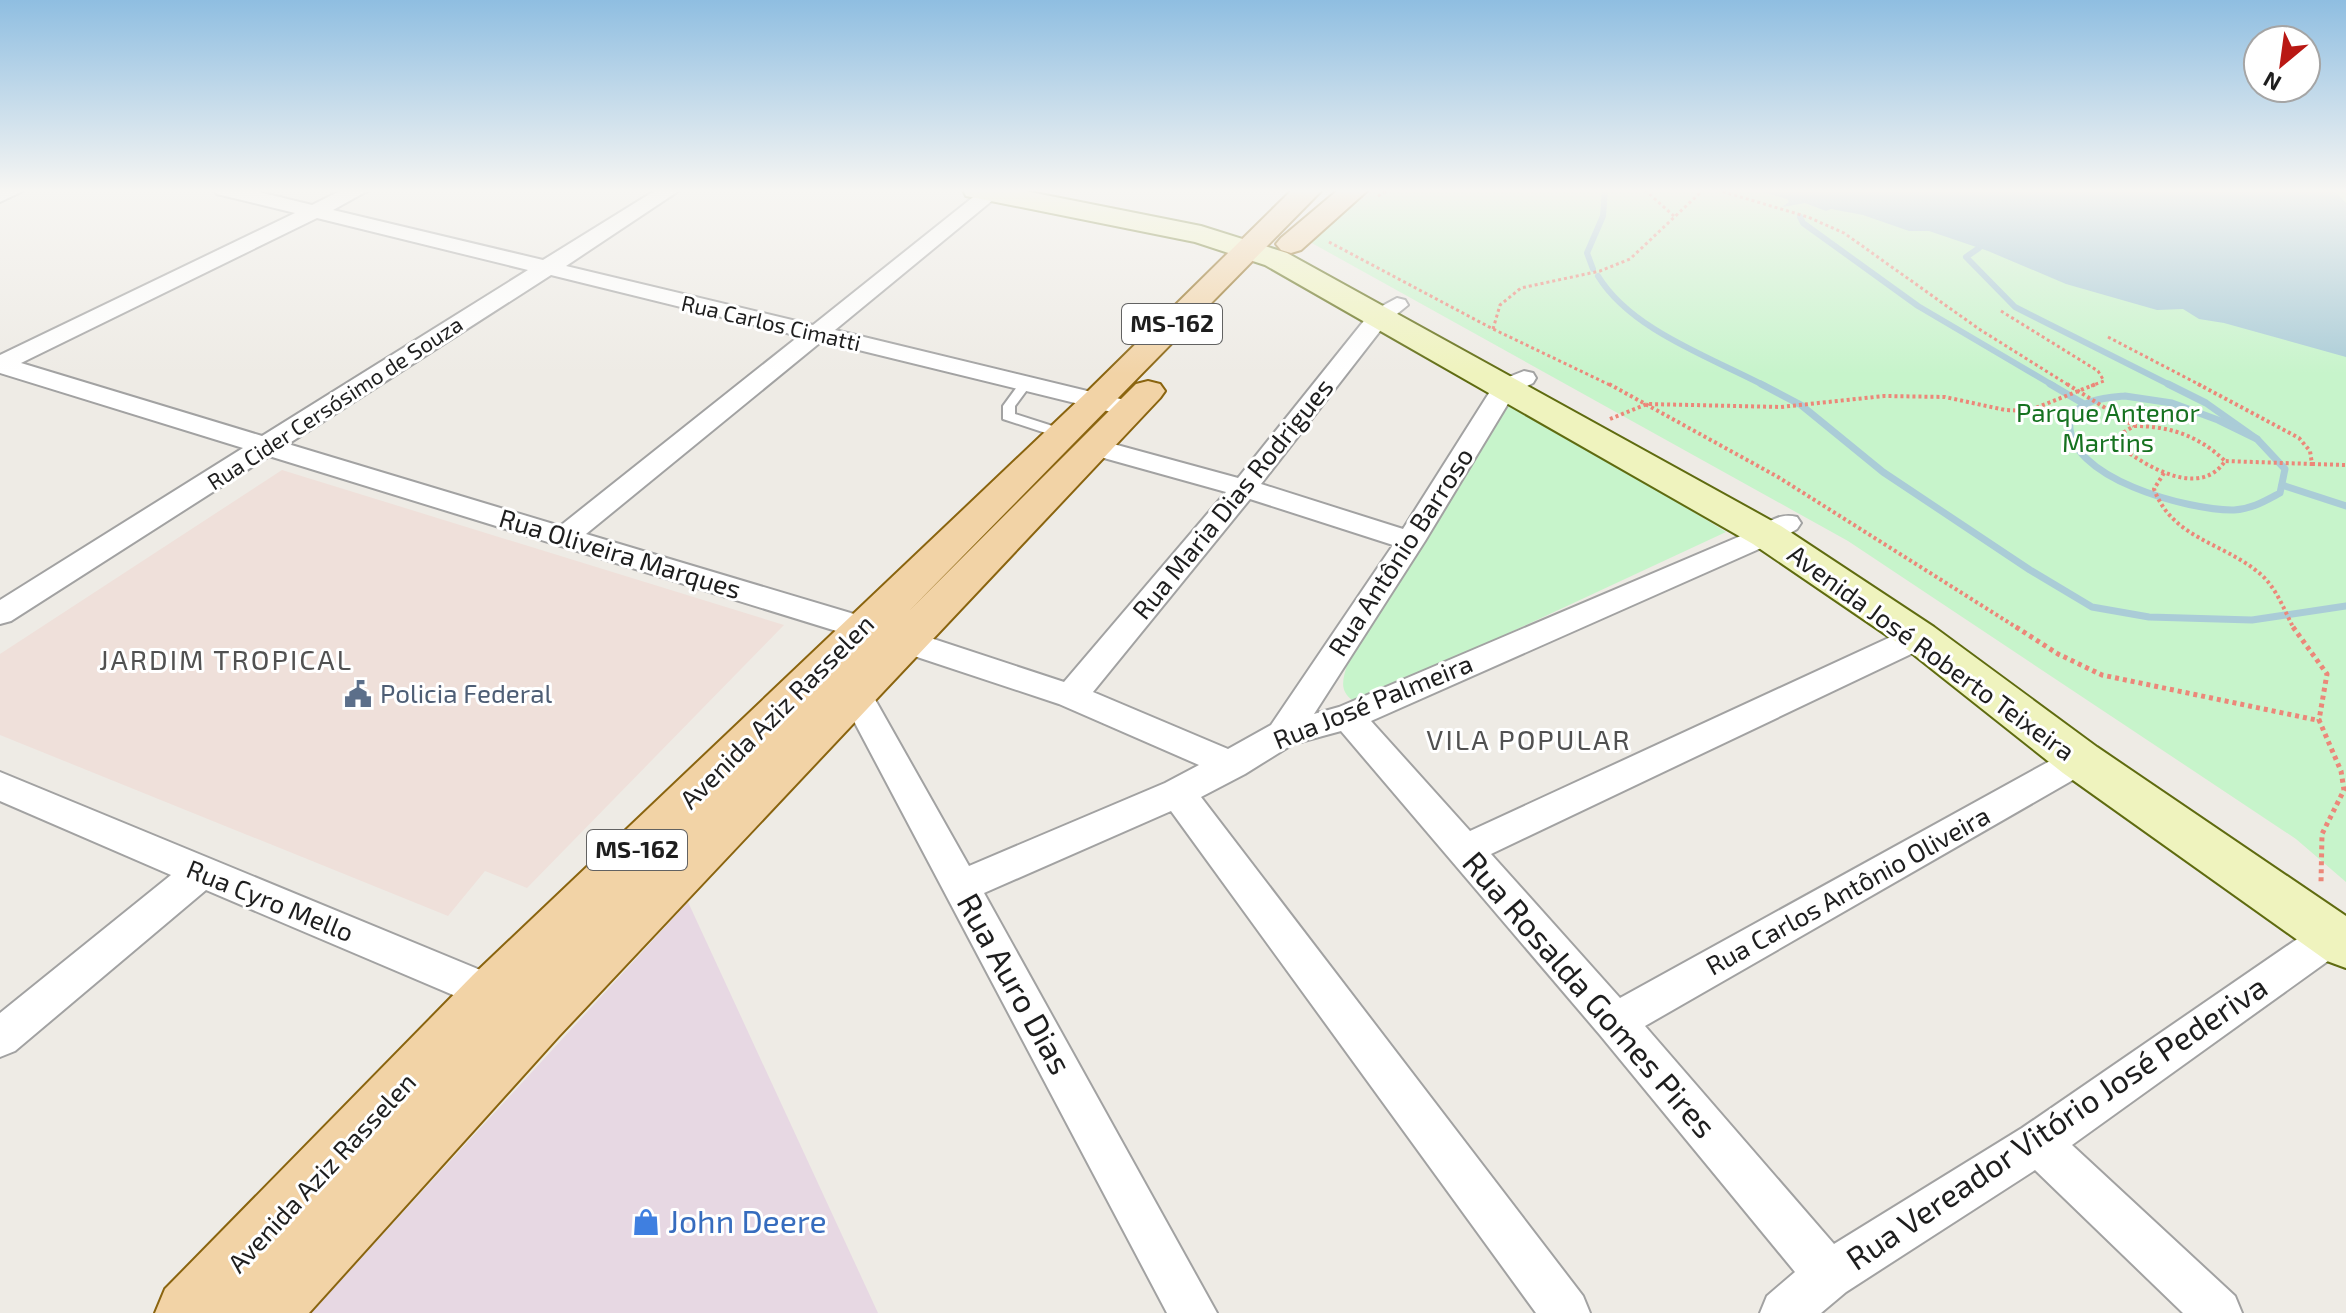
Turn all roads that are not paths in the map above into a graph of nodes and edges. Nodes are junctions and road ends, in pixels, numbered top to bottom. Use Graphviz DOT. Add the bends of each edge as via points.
graph roads {
  1 [pos="234,251"];
  2 [pos="468,251"];
  3 [pos="573,251"];
  4 [pos="915,251"];
  5 [pos="1273,251"];
  6 [pos="1289,251"];
  7 [pos="543,270"];
  8 [pos="1388,311"];
  9 [pos="816,334"];
  10 [pos="0,364"];
  11 [pos="1515,382"];
  12 [pos="1026,383"];
  13 [pos="1097,423"];
  14 [pos="269,446"];
  15 [pos="1244,488"];
  16 [pos="1777,529"];
  17 [pos="564,537"];
  18 [pos="1410,541"];
  19 [pos="0,614"];
  20 [pos="1919,637"];
  21 [pos="868,650"];
  22 [pos="1071,696"];
  23 [pos="1348,717"];
  24 [pos="1283,734"];
  25 [pos="2080,760"];
  26 [pos="1233,765"];
  27 [pos="0,786"];
  28 [pos="1178,793"];
  29 [pos="1465,850"];
  30 [pos="201,872"];
  31 [pos="961,886"];
  32 [pos="2338,922"];
  33 [pos="493,992"];
  34 [pos="539,1018"];
  35 [pos="1615,1022"];
  36 [pos="0,1038"];
  37 [pos="2038,1143"];
  38 [pos="1829,1275"];
  39 [pos="189,1313"];
  40 [pos="264,1313"];
  41 [pos="1193,1313"];
  42 [pos="1566,1313"];
  43 [pos="1784,1313"];
  44 [pos="2218,1313"];
  1 -- 10 [label="street"];
  2 -- 7 [label="street, Rua Carlos Cimatti"];
  3 -- 7 [label="street, Rua Cider Cersósimo de Souza"];
  4 -- 9 [label="street"];
  5 -- 13 [label="main road, Avenida Aziz Rasselen / MS-162"];
  6 -- 8 [label="street, Avenida José Roberto Teixeira"];
  7 -- 9 [label="street, Rua Carlos Cimatti"];
  7 -- 14 [label="street, Rua Cider Cersósimo de Souza"];
  8 -- 11 [label="street, Avenida José Roberto Teixeira"];
  8 -- 15 [label="street, Rua Maria Dias Rodrigues"];
  9 -- 12 [label="street, Rua Carlos Cimatti"];
  9 -- 17 [label="street"];
  10 -- 14 [label="street, Rua Oliveira Marques"];
  11 -- 16 [label="street, Avenida José Roberto Teixeira"];
  11 -- 16 [label="street, Avenida José Roberto Teixeira" via="1603,421"];
  11 -- 18 [label="street, Rua Antônio Barroso"];
  12 -- 13 [label="street, Rua Carlos Cimatti"];
  12 -- 13 [label="lane" via="1008,416"];
  13 -- 15 [label="street, Rua Carlos Cimatti"];
  13 -- 21 [label="main road, Avenida Aziz Rasselen / MS-162"];
  14 -- 17 [label="street, Rua Oliveira Marques"];
  14 -- 19 [label="street, Rua Cider Cersósimo de Souza"];
  15 -- 18 [label="street, Rua Carlos Cimatti"];
  15 -- 22 [label="street, Rua Maria Dias Rodrigues"];
  16 -- 20 [label="street, Avenida José Roberto Teixeira"];
  16 -- 23 [label="street, Rua José Palmeira"];
  16 -- 32 [label="street, Avenida José Roberto Teixeira"];
  17 -- 21 [label="street, Rua Oliveira Marques"];
  18 -- 24 [label="street, Rua Antônio Barroso"];
  20 -- 25 [label="street, Avenida José Roberto Teixeira"];
  20 -- 29 [label="street"];
  21 -- 22 [label="street, Rua Oliveira Marques"];
  21 -- 31 [label="street, Rua Auro Dias"];
  21 -- 33 [label="main road, Avenida Aziz Rasselen / MS-162"];
  21 -- 34 [label="main road, Avenida Aziz Rasselen / MS-162"];
  22 -- 26 [label="street, Rua Oliveira Marques"];
  23 -- 24 [label="street, Rua José Palmeira"];
  23 -- 29 [label="street, Rua Rosalda Gomes Pires"];
  24 -- 26 [label="street, Rua José Palmeira"];
  25 -- 32 [label="street, Avenida José Roberto Teixeira"];
  25 -- 35 [label="street, Rua Carlos Antônio Oliveira"];
  26 -- 28 [label="street, Rua José Palmeira"];
  27 -- 30 [label="street, Rua Cyro Mello"];
  28 -- 31 [label="street, Rua José Palmeira"];
  28 -- 42 [label="street"];
  29 -- 35 [label="street, Rua Rosalda Gomes Pires"];
  30 -- 33 [label="street, Rua Cyro Mello"];
  30 -- 36 [label="street"];
  31 -- 41 [label="street, Rua Auro Dias"];
  32 -- 37 [label="street, Rua Vereador Vitório José Pederiva"];
  33 -- 34 [label="street, Rua Cyro Mello"];
  33 -- 39 [label="main road, Avenida Aziz Rasselen / MS-162"];
  34 -- 40 [label="main road, Avenida Aziz Rasselen / MS-162"];
  35 -- 38 [label="street, Rua Rosalda Gomes Pires"];
  37 -- 38 [label="street, Rua Vereador Vitório José Pederiva"];
  37 -- 44 [label="street"];
  38 -- 43 [label="street, Rua Vereador Vitório José Pederiva"];
}
